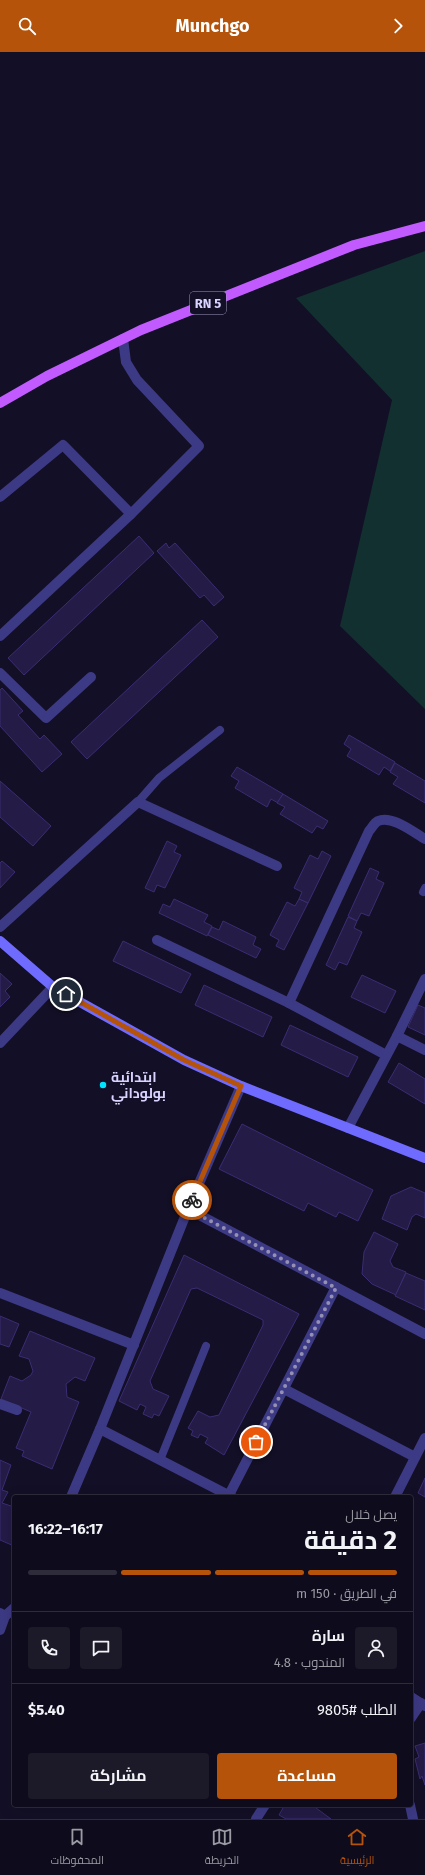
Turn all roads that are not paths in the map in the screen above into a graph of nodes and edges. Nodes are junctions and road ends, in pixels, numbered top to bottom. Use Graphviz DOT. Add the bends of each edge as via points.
graph roads {
  1 [pos="425,226"];
  2 [pos="122,339"];
  3 [pos="0,403"];
  4 [pos="0,497"];
  5 [pos="131,514"];
  6 [pos="0,636"];
  7 [pos="0,673"];
  8 [pos="91,678"];
  9 [pos="220,730"];
  10 [pos="138,802"];
  11 [pos="425,839"];
  12 [pos="277,866"];
  13 [pos="0,927"];
  14 [pos="157,940"];
  15 [pos="0,941"];
  16 [pos="425,979"];
  17 [pos="53,987"];
  18 [pos="289,1003"];
  19 [pos="397,1036"];
  20 [pos="0,1043"];
  21 [pos="425,1050"];
  22 [pos="386,1055"];
  23 [pos="241,1086"];
  24 [pos="348,1128"];
  25 [pos="425,1158"];
  26 [pos="188,1209"];
  27 [pos="336,1288"];
  28 [pos="0,1293"];
  29 [pos="425,1334"];
  30 [pos="134,1345"];
  31 [pos="206,1346"];
  32 [pos="284,1389"];
  33 [pos="0,1404"];
  34 [pos="17,1410"];
  35 [pos="100,1429"];
  36 [pos="425,1438"];
  37 [pos="415,1457"];
  38 [pos="160,1460"];
  39 [pos="72,1495"];
  40 [pos="228,1495"];
  41 [pos="231,1495"];
  42 [pos="396,1495"];
  43 [pos="12,1609"];
  44 [pos="3,1614"];
  45 [pos="0,1630"];
  46 [pos="413,1698"];
  47 [pos="423,1704"];
  48 [pos="413,1716"];
  49 [pos="264,1807"];
  50 [pos="410,1807"];
  51 [pos="256,1819"];
  52 [pos="412,1819"];
  1 -- 2 [label="main road, RN 5" via="354,245"];
  2 -- 3 [label="main road, RN 5" via="47,376"];
  2 -- 5 [label="street" via="126,362 137,380 199,446"];
  4 -- 5 [label="street" via="62,446"];
  5 -- 6 [label="street"];
  7 -- 8 [label="street" via="46,718"];
  9 -- 10 [label="lane" via="159,778"];
  10 -- 12 [label="street"];
  10 -- 13 [label="street"];
  11 -- 18 [label="street" via="396,823 384,819 376,822 369,831"];
  14 -- 18 [label="street"];
  15 -- 17 [label="street"];
  16 -- 19 [label="street"];
  17 -- 20 [label="street"];
  17 -- 23 [label="street" via="184,1060"];
  18 -- 22 [label="street"];
  19 -- 21 [label="street"];
  19 -- 22 [label="street"];
  22 -- 24 [label="street"];
  23 -- 24 [label="street"];
  23 -- 26 [label="street"];
  24 -- 25 [label="street"];
  26 -- 27 [label="street"];
  26 -- 30 [label="street"];
  27 -- 29 [label="street"];
  27 -- 32 [label="street"];
  28 -- 30 [label="street"];
  30 -- 35 [label="street"];
  31 -- 38 [label="lane"];
  32 -- 37 [label="street"];
  32 -- 41 [label="street"];
  33 -- 34 [label="street"];
  35 -- 38 [label="street"];
  35 -- 39 [label="street"];
  36 -- 37 [label="street"];
  37 -- 42 [label="street"];
  38 -- 40 [label="street"];
  43 -- 44 [label="street"];
  44 -- 45 [label="street"];
  46 -- 47 [label="street"];
  47 -- 48 [label="street"];
  49 -- 51 [label="street"];
  50 -- 52 [label="street"];
}
